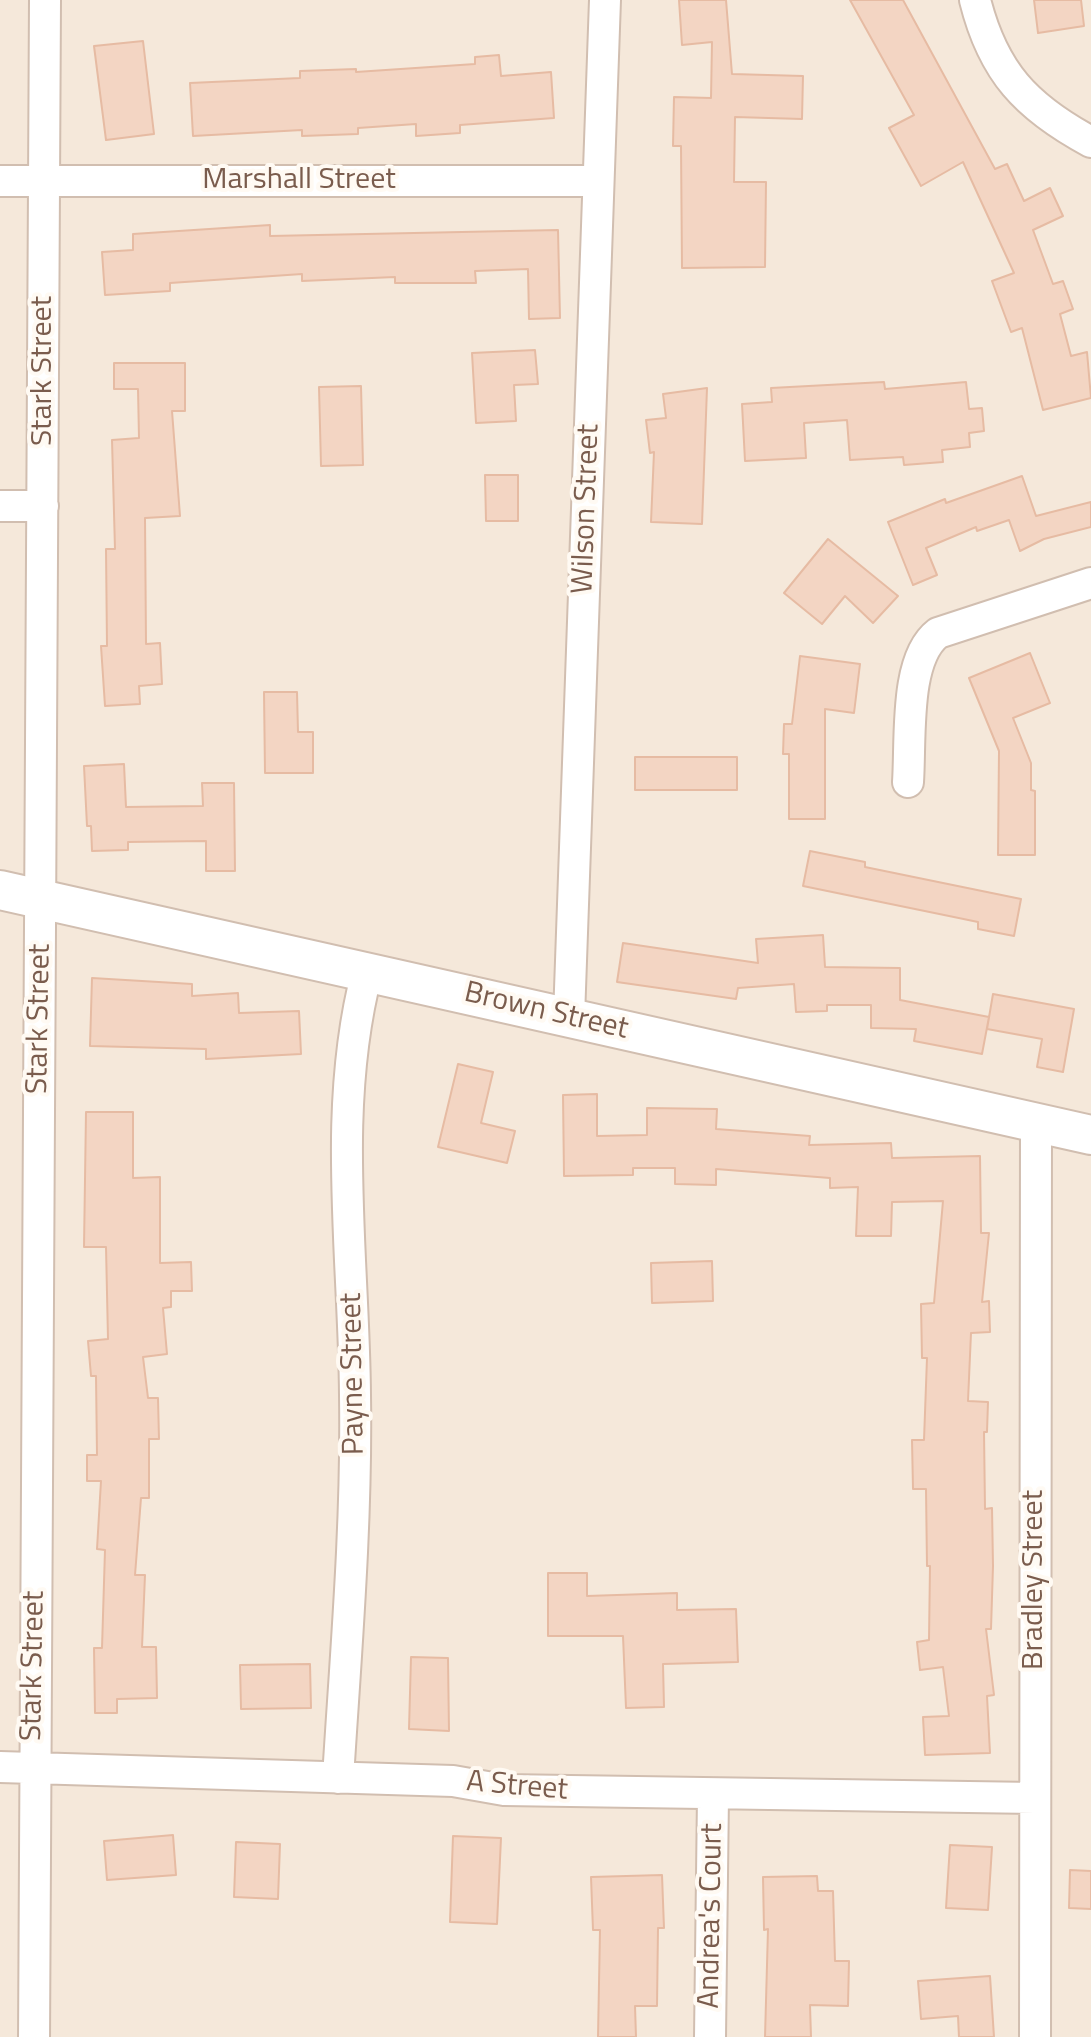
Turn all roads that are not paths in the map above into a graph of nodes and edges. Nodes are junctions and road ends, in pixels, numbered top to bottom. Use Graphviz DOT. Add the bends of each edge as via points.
graph roads {
  1 [pos="45,0"];
  2 [pos="605,0"];
  3 [pos="975,0"];
  4 [pos="1091,142"];
  5 [pos="0,181"];
  6 [pos="46,181"];
  7 [pos="597,181"];
  8 [pos="0,506"];
  9 [pos="43,506"];
  10 [pos="1091,583"];
  11 [pos="908,782"];
  12 [pos="0,890"];
  13 [pos="41,900"];
  14 [pos="367,972"];
  15 [pos="569,1017"];
  16 [pos="1036,1123"];
  17 [pos="1091,1135"];
  18 [pos="0,1767"];
  19 [pos="33,1768"];
  20 [pos="338,1778"];
  21 [pos="713,1795"];
  22 [pos="1035,1798"];
  23 [pos="34,2037"];
  24 [pos="710,2037"];
  25 [pos="1035,2037"];
  1 -- 6 [label="street, Stark Street"];
  2 -- 7 [label="street, Wilson Street"];
  3 -- 4 [label="street" via="990,49 1017,89"];
  5 -- 6 [label="street, Marshall Street"];
  6 -- 7 [label="street, Marshall Street"];
  6 -- 9 [label="street, Stark Street"];
  7 -- 15 [label="street, Wilson Street"];
  8 -- 9 [label="street"];
  9 -- 13 [label="street, Stark Street"];
  10 -- 11 [label="street" via="927,641 915,668"];
  12 -- 13 [label="street, Brown Street"];
  13 -- 14 [label="street, Brown Street"];
  13 -- 19 [label="street, Stark Street"];
  14 -- 15 [label="street, Brown Street"];
  14 -- 20 [label="street, Payne Street" via="350,1059 356,1471"];
  15 -- 16 [label="street, Brown Street"];
  16 -- 17 [label="street, Brown Street"];
  16 -- 22 [label="street, Bradley Street"];
  18 -- 19 [label="street, A Street"];
  19 -- 20 [label="street, A Street"];
  19 -- 23 [label="street, Stark Street"];
  20 -- 21 [label="street, A Street" via="453,1781 504,1790"];
  21 -- 22 [label="street, A Street"];
  21 -- 24 [label="street, Andrea's Court"];
  22 -- 25 [label="street, Bradley Street"];
}
